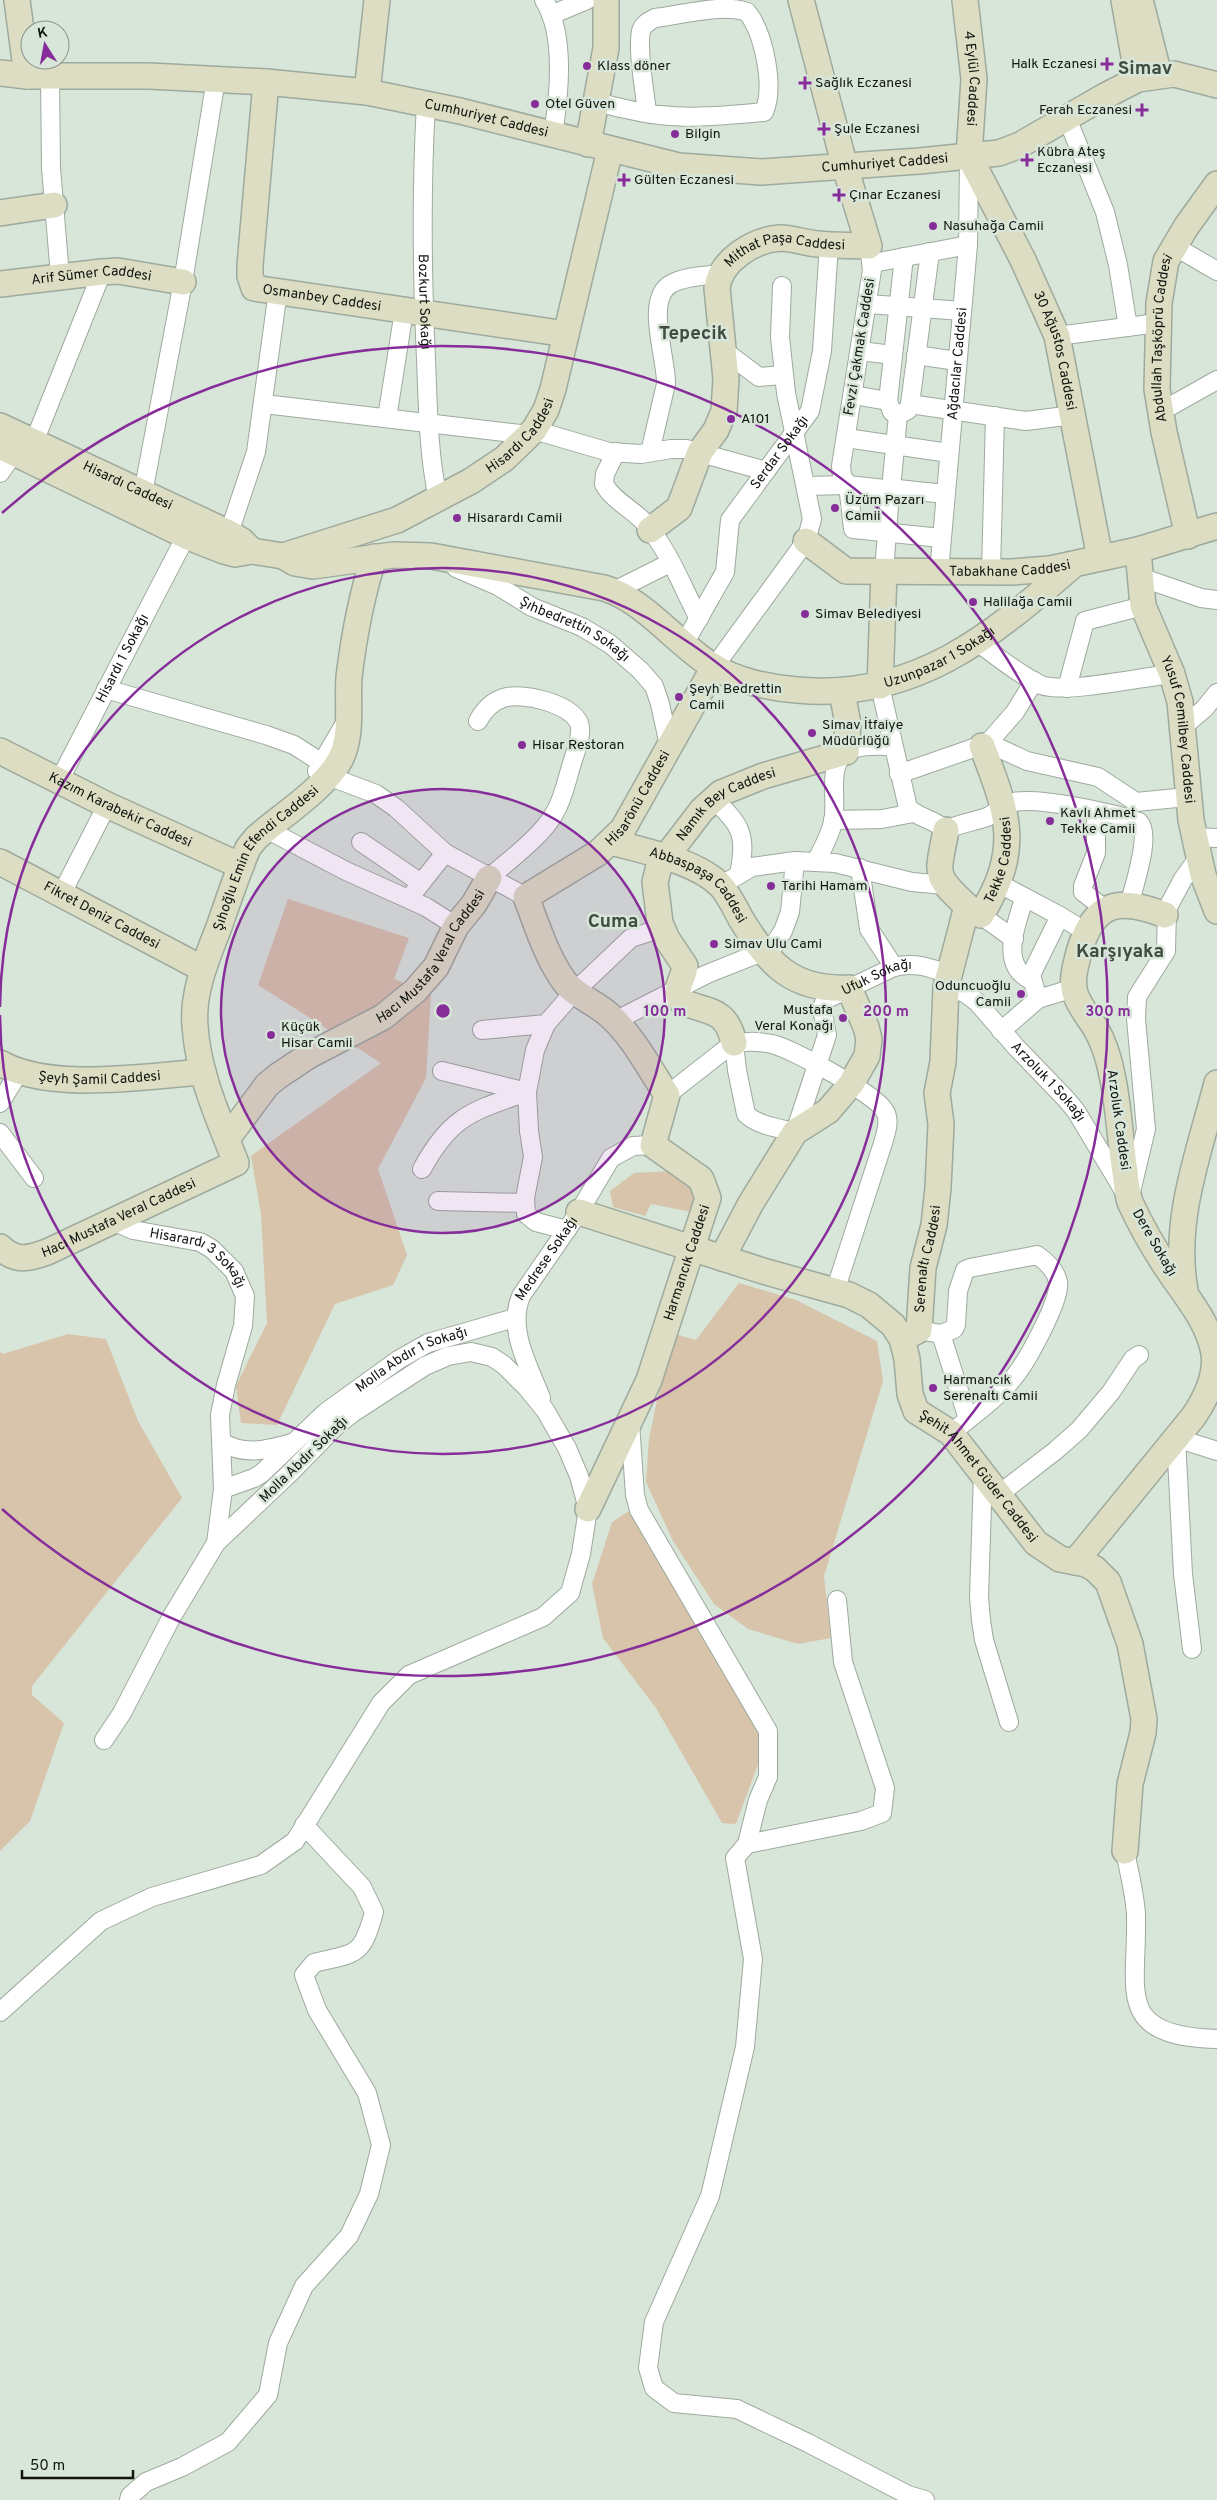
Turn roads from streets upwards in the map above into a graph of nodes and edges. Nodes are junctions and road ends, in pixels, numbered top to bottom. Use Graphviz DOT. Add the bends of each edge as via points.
graph roads {
  1 [pos="18,0"];
  2 [pos="377,0"];
  3 [pos="587,0"];
  4 [pos="606,0"];
  5 [pos="801,0"];
  6 [pos="965,0"];
  7 [pos="1124,0"];
  8 [pos="1140,0"];
  9 [pos="548,8"];
  10 [pos="0,73"];
  11 [pos="38,76"];
  12 [pos="1149,77"];
  13 [pos="216,79"];
  14 [pos="266,82"];
  15 [pos="1217,85"];
  16 [pos="367,92"];
  17 [pos="596,102"];
  18 [pos="426,104"];
  19 [pos="647,114"];
  20 [pos="1067,118"];
  21 [pos="553,135"];
  22 [pos="599,147"];
  23 [pos="969,156"];
  24 [pos="845,167"];
  25 [pos="1217,184"];
  26 [pos="54,205"];
  27 [pos="0,213"];
  28 [pos="829,244"];
  29 [pos="968,245"];
  30 [pos="1174,246"];
  31 [pos="930,252"];
  32 [pos="871,254"];
  33 [pos="904,257"];
  34 [pos="1217,271"];
  35 [pos="102,272"];
  36 [pos="720,274"];
  37 [pos="60,276"];
  38 [pos="183,282"];
  39 [pos="0,284"];
  40 [pos="782,286"];
  41 [pos="278,291"];
  42 [pos="868,304"];
  43 [pos="899,306"];
  44 [pos="922,308"];
  45 [pos="962,311"];
  46 [pos="414,312"];
  47 [pos="1158,323"];
  48 [pos="1128,327"];
  49 [pos="566,334"];
  50 [pos="1057,336"];
  51 [pos="723,350"];
  52 [pos="860,351"];
  53 [pos="893,355"];
  54 [pos="916,355"];
  55 [pos="957,360"];
  56 [pos="784,375"];
  57 [pos="1217,380"];
  58 [pos="853,395"];
  59 [pos="264,404"];
  60 [pos="899,407"];
  61 [pos="953,411"];
  62 [pos="1160,412"];
  63 [pos="1073,415"];
  64 [pos="995,416"];
  65 [pos="387,418"];
  66 [pos="429,422"];
  67 [pos="0,426"];
  68 [pos="531,432"];
  69 [pos="794,434"];
  70 [pos="846,438"];
  71 [pos="895,445"];
  72 [pos="16,447"];
  73 [pos="616,452"];
  74 [pos="650,452"];
  75 [pos="700,452"];
  76 [pos="949,453"];
  77 [pos="766,471"];
  78 [pos="0,473"];
  79 [pos="848,485"];
  80 [pos="806,486"];
  81 [pos="892,487"];
  82 [pos="143,493"];
  83 [pos="946,494"];
  84 [pos="438,498"];
  85 [pos="1217,526"];
  86 [pos="650,530"];
  87 [pos="229,533"];
  88 [pos="887,534"];
  89 [pos="186,536"];
  90 [pos="1188,536"];
  91 [pos="942,538"];
  92 [pos="806,541"];
  93 [pos="1138,550"];
  94 [pos="252,551"];
  95 [pos="283,556"];
  96 [pos="431,556"];
  97 [pos="374,557"];
  98 [pos="1100,558"];
  99 [pos="670,563"];
  100 [pos="1073,564"];
  101 [pos="884,572"];
  102 [pos="938,572"];
  103 [pos="991,572"];
  104 [pos="1140,577"];
  105 [pos="614,591"];
  106 [pos="1217,600"];
  107 [pos="1143,606"];
  108 [pos="699,619"];
  109 [pos="977,642"];
  110 [pos="684,644"];
  111 [pos="714,667"];
  112 [pos="1172,674"];
  113 [pos="1034,681"];
  114 [pos="880,686"];
  115 [pos="1067,688"];
  116 [pos="106,689"];
  117 [pos="842,692"];
  118 [pos="1217,693"];
  119 [pos="478,721"];
  120 [pos="1184,726"];
  121 [pos="669,745"];
  122 [pos="985,745"];
  123 [pos="893,746"];
  124 [pos="0,751"];
  125 [pos="846,752"];
  126 [pos="325,769"];
  127 [pos="899,774"];
  128 [pos="59,781"];
  129 [pos="1188,798"];
  130 [pos="713,799"];
  131 [pos="1130,800"];
  132 [pos="107,805"];
  133 [pos="1003,807"];
  134 [pos="1096,812"];
  135 [pos="913,813"];
  136 [pos="833,820"];
  137 [pos="1138,822"];
  138 [pos="266,829"];
  139 [pos="946,830"];
  140 [pos="361,842"];
  141 [pos="611,842"];
  142 [pos="1203,844"];
  143 [pos="445,854"];
  144 [pos="244,857"];
  145 [pos="666,858"];
  146 [pos="795,861"];
  147 [pos="816,861"];
  148 [pos="0,862"];
  149 [pos="860,868"];
  150 [pos="489,878"];
  151 [pos="730,880"];
  152 [pos="421,883"];
  153 [pos="998,883"];
  154 [pos="944,885"];
  155 [pos="61,895"];
  156 [pos="526,897"];
  157 [pos="408,898"];
  158 [pos="1024,898"];
  159 [pos="1117,907"];
  160 [pos="974,911"];
  161 [pos="1217,911"];
  162 [pos="1165,915"];
  163 [pos="1060,916"];
  164 [pos="456,926"];
  165 [pos="662,928"];
  166 [pos="1086,932"];
  167 [pos="1014,938"];
  168 [pos="764,952"];
  169 [pos="894,967"];
  170 [pos="203,969"];
  171 [pos="947,980"];
  172 [pos="1032,982"];
  173 [pos="849,988"];
  174 [pos="1074,988"];
  175 [pos="677,990"];
  176 [pos="574,992"];
  177 [pos="1038,1000"];
  178 [pos="615,1021"];
  179 [pos="546,1024"];
  180 [pos="482,1030"];
  181 [pos="1001,1030"];
  182 [pos="734,1044"];
  183 [pos="817,1066"];
  184 [pos="10,1068"];
  185 [pos="442,1070"];
  186 [pos="203,1072"];
  187 [pos="1217,1083"];
  188 [pos="851,1084"];
  189 [pos="527,1092"];
  190 [pos="667,1095"];
  191 [pos="0,1103"];
  192 [pos="795,1132"];
  193 [pos="0,1133"];
  194 [pos="227,1139"];
  195 [pos="653,1145"];
  196 [pos="236,1163"];
  197 [pos="422,1169"];
  198 [pos="34,1178"];
  199 [pos="1129,1200"];
  200 [pos="438,1201"];
  201 [pos="525,1202"];
  202 [pos="114,1221"];
  203 [pos="573,1221"];
  204 [pos="0,1248"];
  205 [pos="693,1248"];
  206 [pos="722,1258"];
  207 [pos="835,1291"];
  208 [pos="1186,1295"];
  209 [pos="515,1318"];
  210 [pos="921,1334"];
  211 [pos="1140,1355"];
  212 [pos="545,1410"];
  213 [pos="630,1423"];
  214 [pos="959,1426"];
  215 [pos="1176,1438"];
  216 [pos="221,1442"];
  217 [pos="292,1443"];
  218 [pos="1217,1451"];
  219 [pos="983,1474"];
  220 [pos="222,1489"];
  221 [pos="998,1495"];
  222 [pos="588,1509"];
  223 [pos="216,1543"];
  224 [pos="1075,1562"];
  225 [pos="838,1600"];
  226 [pos="1192,1649"];
  227 [pos="1009,1722"];
  228 [pos="104,1740"];
  229 [pos="304,1825"];
  230 [pos="747,1844"];
  231 [pos="1125,1851"];
  232 [pos="0,2012"];
  233 [pos="1217,2039"];
  234 [pos="129,2500"];
  235 [pos="925,2500"];
  1 -- 11 [label="street"];
  2 -- 16 [label="street"];
  3 -- 9 [label="street"];
  4 -- 17 [label="street, Hisardı Caddesi" via="606,48"];
  5 -- 24 [label="street, Fevzi Çakmak Caddesi"];
  6 -- 23 [label="street, 4 Eylül Caddesi" via="974,79"];
  7 -- 12 [label="street"];
  8 -- 12 [label="street"];
  9 -- 21 [label="street" via="555,31 558,75"];
  10 -- 11 [label="street, Cumhuriyet Caddesi"];
  11 -- 13 [label="street, Cumhuriyet Caddesi"];
  11 -- 26 [label="street"];
  12 -- 15 [label="street" via="1190,77"];
  12 -- 20 [label="street, Cumhuriyet Caddesi"];
  13 -- 14 [label="street, Cumhuriyet Caddesi"];
  13 -- 38 [label="street"];
  14 -- 16 [label="street, Cumhuriyet Caddesi"];
  14 -- 41 [label="street, Osmanbey Caddesi" via="250,276 254,288"];
  16 -- 18 [label="street, Cumhuriyet Caddesi"];
  17 -- 19 [label="street"];
  17 -- 22 [label="street, Hisardı Caddesi"];
  18 -- 21 [label="street, Cumhuriyet Caddesi"];
  18 -- 46 [label="street, Bozkurt Sokağı"];
  19 -- 19 [label="street" via="641,43 641,29 647,22 739,9 747,12 767,67 770,92 764,112 682,116"];
  20 -- 23 [label="street, Cumhuriyet Caddesi" via="1009,150"];
  20 -- 48 [label="street" via="1106,212"];
  21 -- 22 [label="street, Cumhuriyet Caddesi"];
  22 -- 24 [label="street, Cumhuriyet Caddesi" via="679,166 722,171"];
  22 -- 49 [label="street, Hisardı Caddesi"];
  23 -- 24 [label="street, Cumhuriyet Caddesi"];
  23 -- 29 [label="street, Ağdacılar Caddesi"];
  23 -- 50 [label="street, 30 Ağustos Caddesi" via="1023,260"];
  24 -- 32 [label="street, Fevzi Çakmak Caddesi"];
  25 -- 30 [label="street, Abdullah Taşköprü Caddesi"];
  26 -- 27 [label="street"];
  26 -- 37 [label="street"];
  28 -- 32 [label="street, Mithat Paşa Caddesi"];
  28 -- 36 [label="street, Mithat Paşa Caddesi" via="772,239 748,248"];
  28 -- 69 [label="street, Serdar Sokağı" via="819,374 810,411"];
  29 -- 31 [label="street"];
  29 -- 45 [label="street, Ağdacılar Caddesi"];
  30 -- 34 [label="street"];
  30 -- 47 [label="street, Abdullah Taşköprü Caddesi" via="1162,278"];
  31 -- 33 [label="street"];
  31 -- 44 [label="street"];
  32 -- 33 [label="street"];
  32 -- 42 [label="street, Fevzi Çakmak Caddesi"];
  33 -- 43 [label="street"];
  35 -- 37 [label="street, Arif Sümer Caddesi"];
  35 -- 38 [label="street, Arif Sümer Caddesi" via="118,271"];
  35 -- 72 [label="street"];
  36 -- 51 [label="street, Mithat Paşa Caddesi" via="717,288"];
  36 -- 74 [label="street" via="672,283 662,293 658,320 666,384"];
  37 -- 39 [label="street, Arif Sümer Caddesi"];
  38 -- 82 [label="street"];
  40 -- 56 [label="street" via="780,330"];
  41 -- 46 [label="street, Osmanbey Caddesi"];
  41 -- 59 [label="street"];
  42 -- 43 [label="street"];
  42 -- 52 [label="street, Fevzi Çakmak Caddesi"];
  43 -- 44 [label="street"];
  43 -- 53 [label="street"];
  44 -- 45 [label="street"];
  44 -- 54 [label="street"];
  45 -- 55 [label="street, Ağdacılar Caddesi"];
  46 -- 49 [label="street, Osmanbey Caddesi"];
  46 -- 65 [label="street"];
  46 -- 66 [label="street, Bozkurt Sokağı"];
  47 -- 48 [label="street"];
  47 -- 62 [label="street, Abdullah Taşköprü Caddesi" via="1156,372"];
  48 -- 50 [label="street"];
  49 -- 68 [label="street, Hisardı Caddesi" via="550,400"];
  50 -- 63 [label="street, 30 Ağustos Caddesi"];
  51 -- 56 [label="street" via="759,378"];
  51 -- 75 [label="street, Mithat Paşa Caddesi" via="726,379 724,411 716,430"];
  52 -- 53 [label="street"];
  52 -- 58 [label="street, Fevzi Çakmak Caddesi"];
  53 -- 60 [label="street"];
  54 -- 55 [label="street"];
  54 -- 60 [label="street"];
  55 -- 61 [label="street, Ağdacılar Caddesi"];
  56 -- 69 [label="street"];
  57 -- 62 [label="street"];
  58 -- 60 [label="street"];
  58 -- 70 [label="street, Fevzi Çakmak Caddesi"];
  59 -- 65 [label="street"];
  59 -- 87 [label="street" via="253,466"];
  60 -- 61 [label="street"];
  60 -- 71 [label="street"];
  61 -- 64 [label="street"];
  61 -- 76 [label="street, Ağdacılar Caddesi"];
  62 -- 90 [label="street, Abdullah Taşköprü Caddesi"];
  63 -- 64 [label="street" via="1026,421"];
  63 -- 98 [label="street, 30 Ağustos Caddesi"];
  64 -- 103 [label="street"];
  65 -- 66 [label="street"];
  66 -- 68 [label="street"];
  66 -- 84 [label="street, Bozkurt Sokağı"];
  67 -- 72 [label="street, Hisardı Caddesi"];
  68 -- 73 [label="street"];
  68 -- 84 [label="street, Hisardı Caddesi" via="491,468"];
  69 -- 77 [label="street, Serdar Sokağı"];
  69 -- 80 [label="street"];
  70 -- 71 [label="street"];
  70 -- 79 [label="street, Fevzi Çakmak Caddesi" via="841,471"];
  71 -- 76 [label="street"];
  71 -- 81 [label="street"];
  72 -- 78 [label="street"];
  72 -- 82 [label="street, Hisardı Caddesi"];
  72 -- 89 [label="street, Hisardı Caddesi"];
  73 -- 74 [label="street"];
  73 -- 86 [label="street" via="605,474 604,484"];
  74 -- 75 [label="street" via="679,448"];
  75 -- 77 [label="street"];
  75 -- 86 [label="street, Mithat Paşa Caddesi" via="680,508"];
  76 -- 83 [label="street, Ağdacılar Caddesi"];
  77 -- 108 [label="street, Serdar Sokağı" via="730,520 725,572"];
  79 -- 80 [label="street"];
  79 -- 81 [label="street"];
  79 -- 88 [label="street, Fevzi Çakmak Caddesi" via="853,529"];
  80 -- 92 [label="street" via="812,519"];
  81 -- 83 [label="street"];
  81 -- 88 [label="street"];
  82 -- 87 [label="street, Hisardı Caddesi"];
  83 -- 91 [label="street, Ağdacılar Caddesi"];
  84 -- 95 [label="street, Hisardı Caddesi" via="397,520"];
  85 -- 90 [label="street, Tabakhane Caddesi"];
  86 -- 99 [label="street"];
  87 -- 94 [label="street, Hisardı Caddesi"];
  88 -- 91 [label="street"];
  88 -- 101 [label="street"];
  89 -- 94 [label="street, Hisardı Caddesi" via="224,552"];
  89 -- 116 [label="street, Hisardı 1 Sokağı"];
  90 -- 93 [label="street, Tabakhane Caddesi"];
  91 -- 102 [label="street, Ağdacılar Caddesi"];
  92 -- 101 [label="street, Tabakhane Caddesi" via="846,571"];
  92 -- 111 [label="street"];
  93 -- 98 [label="street, Tabakhane Caddesi"];
  93 -- 104 [label="street, Yusuf Cemilbey Caddesi"];
  94 -- 95 [label="street, Hisardı Caddesi"];
  95 -- 97 [label="street" via="295,563 313,566"];
  96 -- 97 [label="street"];
  96 -- 105 [label="street"];
  96 -- 121 [label="street, Şıhbedrettin Sokağı" via="498,586 532,607 582,627 610,644 654,686"];
  97 -- 126 [label="street, Şıhoğlu Emin Efendi Caddesi" via="358,612 345,748"];
  98 -- 100 [label="street, Tabakhane Caddesi"];
  99 -- 105 [label="street"];
  99 -- 108 [label="street"];
  100 -- 103 [label="street, Tabakhane Caddesi" via="1033,571"];
  100 -- 109 [label="street, Uzunpazar 1 Sokağı"];
  101 -- 102 [label="street, Tabakhane Caddesi"];
  101 -- 114 [label="street"];
  102 -- 103 [label="street, Tabakhane Caddesi"];
  104 -- 106 [label="street" via="1201,598"];
  104 -- 107 [label="street, Yusuf Cemilbey Caddesi"];
  105 -- 110 [label="street"];
  107 -- 112 [label="street, Yusuf Cemilbey Caddesi"];
  107 -- 115 [label="street" via="1086,621"];
  108 -- 110 [label="street, Serdar Sokağı"];
  109 -- 113 [label="street"];
  109 -- 114 [label="street, Uzunpazar 1 Sokağı" via="938,664"];
  110 -- 111 [label="street"];
  111 -- 117 [label="street, Uzunpazar 1 Sokağı" via="768,686"];
  111 -- 121 [label="street, Hisarönü Caddesi"];
  112 -- 115 [label="street"];
  112 -- 120 [label="street, Yusuf Cemilbey Caddesi"];
  113 -- 115 [label="street" via="1053,688"];
  113 -- 122 [label="street" via="1015,712"];
  114 -- 117 [label="street, Uzunpazar 1 Sokağı"];
  114 -- 123 [label="street"];
  116 -- 126 [label="street" via="266,735 294,746"];
  116 -- 128 [label="street, Hisardı 1 Sokağı"];
  117 -- 125 [label="street" via="848,724"];
  118 -- 120 [label="street"];
  119 -- 150 [label="street" via="495,701 522,696 559,706 576,718 580,727 578,744 553,816"];
  120 -- 129 [label="street, Yusuf Cemilbey Caddesi"];
  121 -- 141 [label="street, Hisarönü Caddesi" via="632,816"];
  122 -- 127 [label="street"];
  122 -- 131 [label="street" via="1027,761 1098,777"];
  122 -- 133 [label="street, Tekke Caddesi"];
  123 -- 125 [label="street"];
  123 -- 127 [label="street"];
  124 -- 128 [label="street, Kazım Karabekir Caddesi"];
  125 -- 130 [label="street, Namık Bey Caddesi" via="736,785"];
  125 -- 136 [label="street" via="836,768"];
  126 -- 138 [label="street, Şıhoğlu Emin Efendi Caddesi"];
  126 -- 143 [label="street" via="383,799"];
  126 -- 144 [label="street" via="256,825"];
  127 -- 135 [label="street" via="905,803"];
  128 -- 132 [label="street, Kazım Karabekir Caddesi"];
  129 -- 131 [label="street" via="1145,802"];
  129 -- 142 [label="street, Yusuf Cemilbey Caddesi"];
  130 -- 145 [label="street, Namık Bey Caddesi"];
  130 -- 151 [label="street" via="742,832 743,852"];
  131 -- 137 [label="street"];
  132 -- 144 [label="street, Kazım Karabekir Caddesi"];
  132 -- 155 [label="street"];
  133 -- 134 [label="street" via="1014,802 1029,802"];
  133 -- 139 [label="street" via="985,818 966,821"];
  133 -- 153 [label="street, Tekke Caddesi" via="1008,846"];
  134 -- 137 [label="street"];
  134 -- 159 [label="street" via="1096,853 1083,892"];
  135 -- 136 [label="street" via="882,819"];
  135 -- 139 [label="street" via="938,823"];
  136 -- 147 [label="street"];
  137 -- 159 [label="street" via="1143,829 1142,853"];
  138 -- 144 [label="street, Şıhoğlu Emin Efendi Caddesi"];
  138 -- 157 [label="street" via="346,871"];
  139 -- 154 [label="street" via="940,870"];
  140 -- 152 [label="street"];
  141 -- 145 [label="street, Abbaspaşa Caddesi"];
  141 -- 156 [label="street, Hisarönü Caddesi" via="587,861"];
  142 -- 161 [label="street, Yusuf Cemilbey Caddesi" via="1208,889"];
  142 -- 162 [label="street"];
  143 -- 150 [label="street"];
  143 -- 152 [label="street"];
  144 -- 170 [label="street, Şıhoğlu Emin Efendi Caddesi"];
  145 -- 151 [label="street, Abbaspaşa Caddesi"];
  145 -- 165 [label="street, Namık Bey Caddesi" via="659,866 655,882"];
  146 -- 147 [label="street"];
  146 -- 151 [label="street" via="761,864"];
  146 -- 168 [label="street" via="790,912 777,942"];
  147 -- 149 [label="street"];
  148 -- 155 [label="street, Fikret Deniz Caddesi"];
  149 -- 154 [label="street" via="912,882"];
  149 -- 169 [label="street" via="869,929"];
  150 -- 156 [label="street"];
  150 -- 164 [label="street, Hacı Mustafa Veral Caddesi"];
  151 -- 168 [label="street, Abbaspaşa Caddesi"];
  152 -- 157 [label="street"];
  153 -- 158 [label="street"];
  153 -- 160 [label="street, Tekke Caddesi"];
  154 -- 160 [label="street"];
  155 -- 170 [label="street, Fikret Deniz Caddesi"];
  156 -- 176 [label="street" via="551,959"];
  157 -- 164 [label="street"];
  158 -- 163 [label="street"];
  158 -- 167 [label="street"];
  159 -- 162 [label="street"];
  159 -- 166 [label="street" via="1100,912"];
  160 -- 167 [label="street"];
  160 -- 171 [label="street, Serenaltı Caddesi"];
  162 -- 199 [label="street, Dere Sokağı" via="1166,951 1139,991 1136,1006 1146,1129"];
  163 -- 166 [label="street"];
  163 -- 172 [label="street" via="1032,972"];
  164 -- 194 [label="street, Hacı Mustafa Veral Caddesi" via="439,962 415,991 375,1022 288,1068 267,1085"];
  165 -- 175 [label="street, Namık Bey Caddesi" via="684,966"];
  165 -- 176 [label="street" via="632,938"];
  166 -- 174 [label="street" via="1075,968"];
  167 -- 172 [label="street" via="1013,954 1017,968"];
  168 -- 173 [label="street, Abbaspaşa Caddesi" via="778,968 800,982 828,988"];
  168 -- 175 [label="street"];
  169 -- 171 [label="street, Ufuk Sokağı" via="915,964"];
  169 -- 173 [label="street, Ufuk Sokağı"];
  170 -- 186 [label="street, Şıhoğlu Emin Efendi Caddesi" via="194,1024"];
  171 -- 181 [label="street, Arzoluk 1 Sokağı" via="971,997"];
  171 -- 210 [label="street, Serenaltı Caddesi" via="943,1062 937,1092 941,1124 938,1188 934,1225 923,1268"];
  172 -- 177 [label="street"];
  173 -- 183 [label="street, Ufuk Sokağı" via="823,1004 827,1035"];
  173 -- 188 [label="street" via="862,1014 869,1039 867,1056"];
  174 -- 177 [label="street"];
  174 -- 199 [label="street, Arzoluk Caddesi" via="1098,1031 1109,1060"];
  175 -- 178 [label="street"];
  175 -- 182 [label="street" via="682,1002 722,1017 728,1024"];
  176 -- 178 [label="street"];
  176 -- 179 [label="street"];
  177 -- 181 [label="street"];
  178 -- 190 [label="street"];
  179 -- 180 [label="street"];
  179 -- 189 [label="street" via="533,1056"];
  181 -- 199 [label="street, Arzoluk 1 Sokağı" via="1076,1111"];
  182 -- 183 [label="street" via="773,1045"];
  182 -- 190 [label="street"];
  182 -- 192 [label="street" via="746,1114 762,1124"];
  183 -- 188 [label="street"];
  183 -- 192 [label="street, Ufuk Sokağı"];
  184 -- 186 [label="street, Şeyh Şamil Caddesi" via="46,1078 97,1079"];
  184 -- 191 [label="street"];
  185 -- 189 [label="street"];
  186 -- 194 [label="street, Şıhoğlu Emin Efendi Caddesi"];
  187 -- 208 [label="street" via="1182,1229 1181,1267"];
  188 -- 192 [label="street" via="828,1111"];
  188 -- 207 [label="street" via="875,1100 884,1110 887,1121 883,1143"];
  189 -- 197 [label="street" via="460,1119 441,1137"];
  189 -- 201 [label="street" via="533,1157"];
  190 -- 195 [label="street"];
  192 -- 206 [label="street"];
  193 -- 198 [label="street"];
  194 -- 196 [label="street, Şıhoğlu Emin Efendi Caddesi"];
  195 -- 203 [label="street, Medrese Sokağı" via="633,1146 611,1158"];
  195 -- 205 [label="street, Harmancık Caddesi" via="693,1172 706,1188 706,1206"];
  196 -- 202 [label="street, Hacı Mustafa Veral Caddesi"];
  199 -- 208 [label="street, Dere Sokağı" via="1155,1250"];
  200 -- 201 [label="street"];
  201 -- 203 [label="street" via="530,1219"];
  202 -- 204 [label="street, Hacı Mustafa Veral Caddesi" via="30,1258 16,1259"];
  202 -- 216 [label="street, Hisarardı 3 Sokağı" via="133,1230 200,1242 224,1259 239,1281 245,1296 245,1309 222,1400"];
  203 -- 205 [label="street"];
  203 -- 209 [label="street, Medrese Sokağı" via="522,1296"];
  205 -- 206 [label="street"];
  205 -- 213 [label="street, Harmancık Caddesi" via="649,1380"];
  206 -- 207 [label="street"];
  207 -- 210 [label="street" via="868,1305 893,1325"];
  208 -- 215 [label="street, Dere Sokağı" via="1210,1336 1215,1356 1213,1378 1205,1400"];
  209 -- 212 [label="street, Medrese Sokağı"];
  209 -- 217 [label="street, Molla Abdır 1 Sokağı" via="440,1339 415,1350 326,1412"];
  210 -- 214 [label="street"];
  210 -- 214 [label="street, Şehit Ahmet Güder Caddesi" via="907,1358 910,1394 916,1411"];
  210 -- 214 [label="street" via="949,1332 956,1325 958,1291 965,1270 1037,1255 1059,1282 1057,1298 1025,1361 1005,1388"];
  211 -- 221 [label="street" via="1079,1430"];
  212 -- 222 [label="street, Molla Abdır Sokağı" via="567,1448"];
  212 -- 223 [label="street, Molla Abdır Sokağı" via="527,1388 492,1357 472,1352 436,1360 335,1426 292,1472"];
  213 -- 222 [label="street, Harmancık Caddesi"];
  213 -- 230 [label="street" via="639,1510 768,1731 768,1777 758,1800"];
  214 -- 219 [label="street, Şehit Ahmet Güder Caddesi"];
  215 -- 218 [label="street"];
  215 -- 224 [label="street, Dere Sokağı"];
  215 -- 226 [label="street" via="1181,1554"];
  216 -- 217 [label="street" via="231,1448 250,1451"];
  216 -- 220 [label="street, Hisarardı 3 Sokağı"];
  217 -- 220 [label="street, Molla Abdır 1 Sokağı" via="262,1473"];
  219 -- 221 [label="street, Şehit Ahmet Güder Caddesi"];
  219 -- 227 [label="street" via="981,1620"];
  220 -- 223 [label="street, Hisarardı 3 Sokağı"];
  221 -- 224 [label="street, Şehit Ahmet Güder Caddesi" via="1036,1543 1060,1559"];
  222 -- 229 [label="street" via="581,1554 570,1593 543,1617 409,1675 382,1703"];
  223 -- 228 [label="street, Molla Abdır Sokağı"];
  224 -- 231 [label="street, Şehit Ahmet Güder Caddesi" via="1095,1569 1108,1582 1130,1644 1143,1703 1143,1733 1130,1784"];
  225 -- 230 [label="street" via="843,1662 885,1788 882,1813 860,1821"];
  229 -- 232 [label="street" via="295,1841 261,1865 152,1897 101,1921"];
  229 -- 234 [label="street" via="362,1888 374,1912 368,1938 353,1954 314,1962 304,1975 316,2010 367,2093 381,2145 369,2194 349,2236 304,2286 278,2343 268,2396 228,2442 146,2482"];
  230 -- 235 [label="street" via="735,1858 753,1959 745,2047 710,2196 654,2322 648,2368 654,2388 674,2403 737,2409 908,2495"];
  231 -- 233 [label="street" via="1136,1915 1133,1986 1139,2008 1154,2025 1165,2031"];
}
